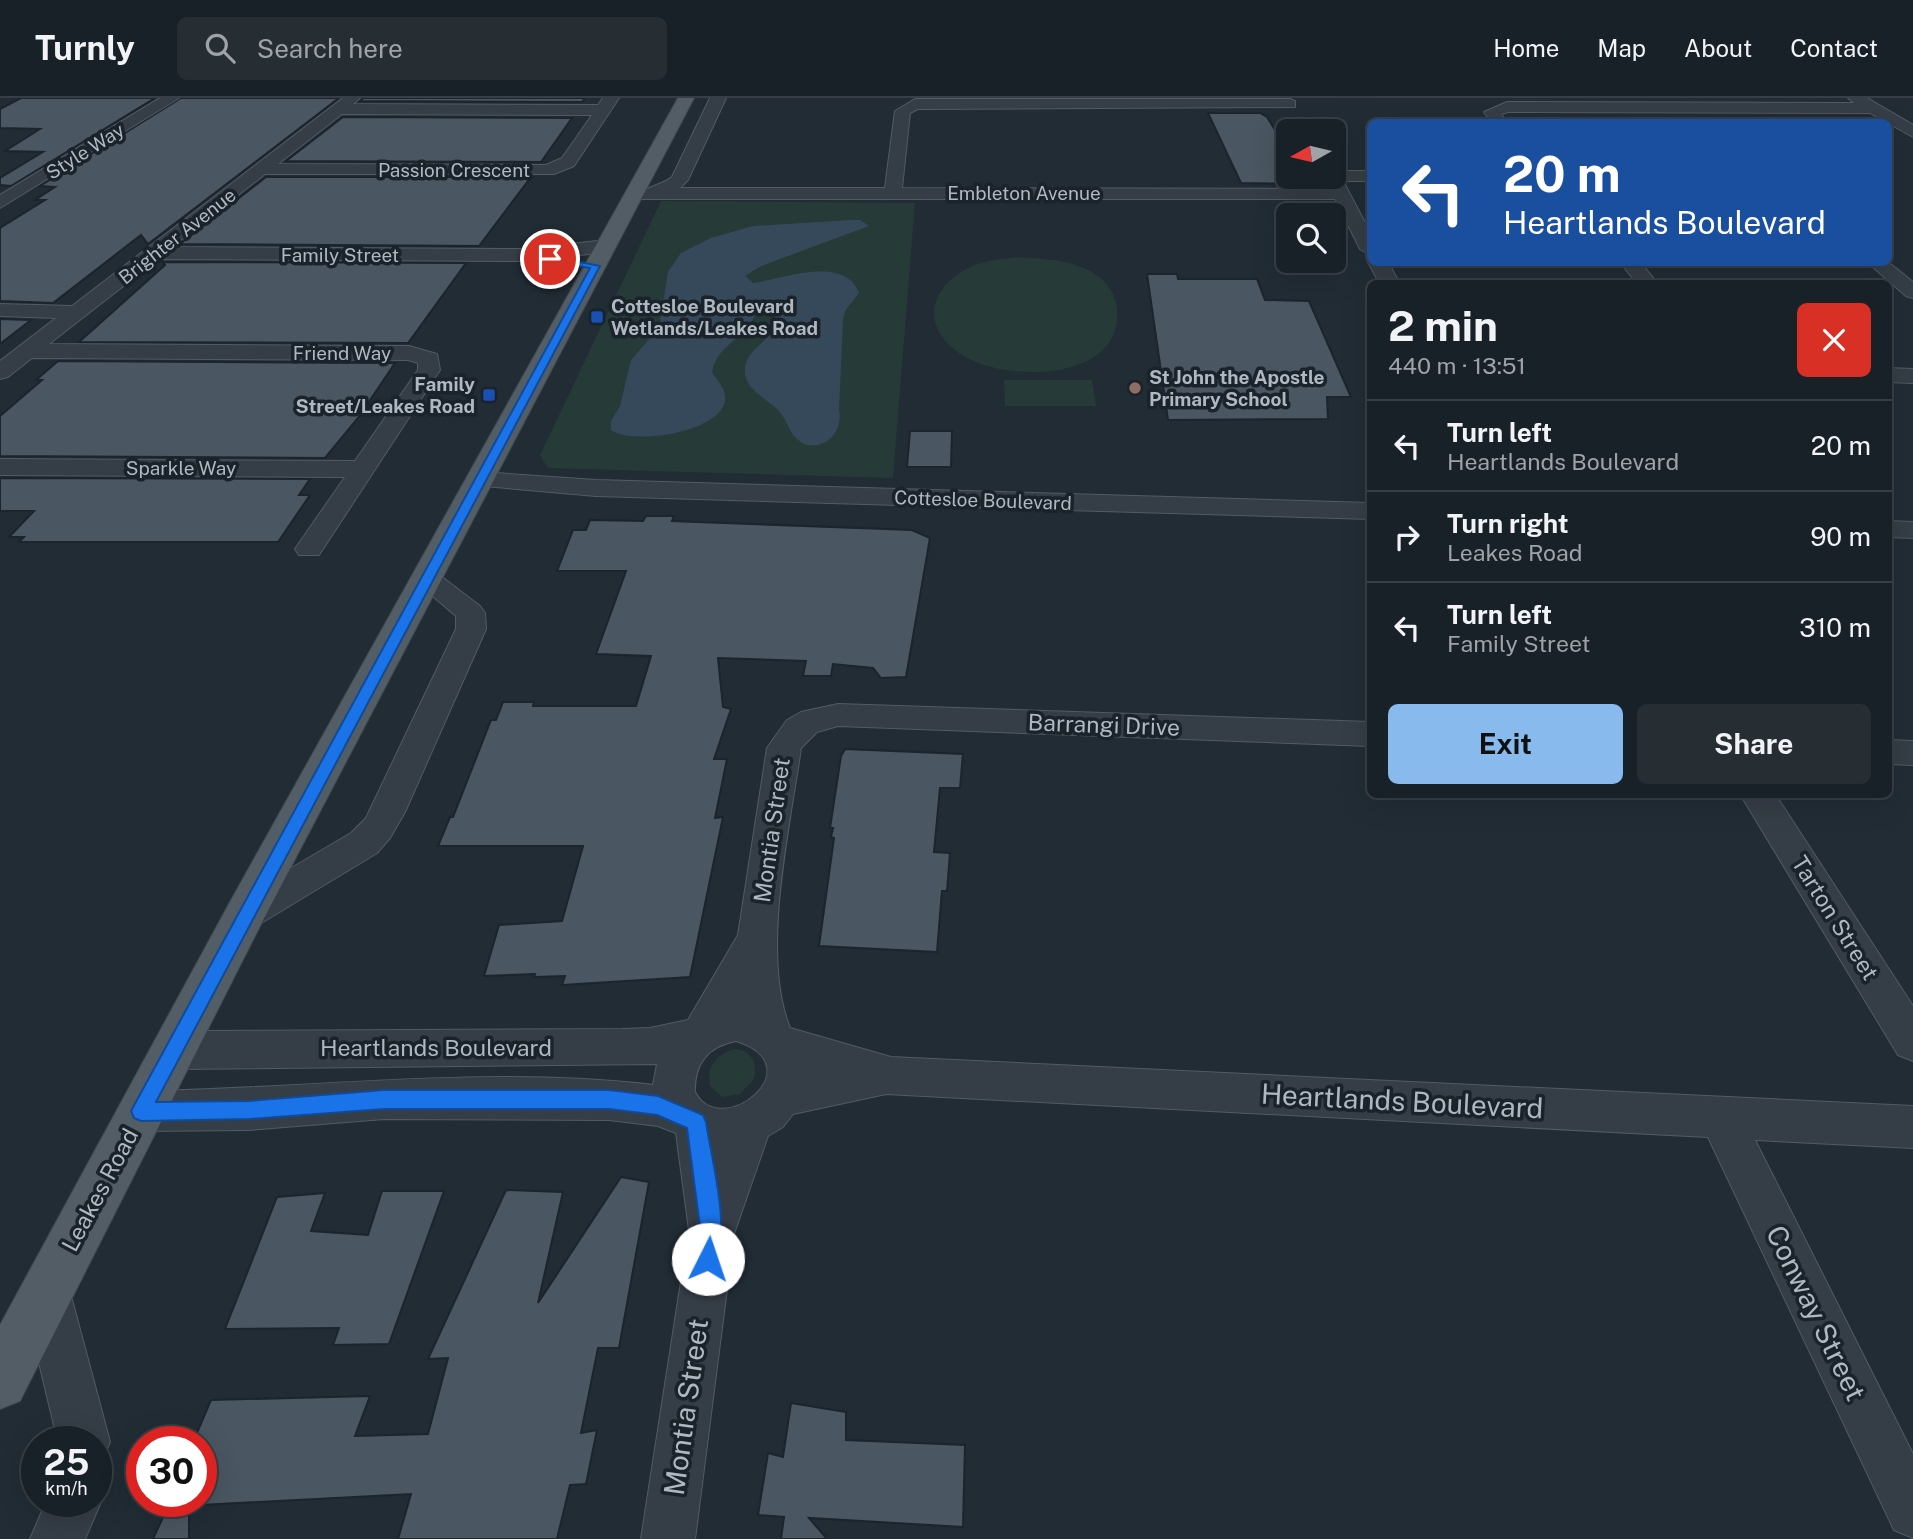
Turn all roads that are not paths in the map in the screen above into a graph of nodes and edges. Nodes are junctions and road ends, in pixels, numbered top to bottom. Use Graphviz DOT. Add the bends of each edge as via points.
graph roads {
  1 [pos="171,98"];
  2 [pos="686,98"];
  3 [pos="718,98"];
  4 [pos="1856,98"];
  5 [pos="1288,101"];
  6 [pos="345,103"];
  7 [pos="607,104"];
  8 [pos="1873,108"];
  9 [pos="1298,119"];
  10 [pos="1497,119"];
  11 [pos="1891,119"];
  12 [pos="1892,119"];
  13 [pos="1913,132"];
  14 [pos="262,169"];
  15 [pos="1346,176"];
  16 [pos="1367,176"];
  17 [pos="679,180"];
  18 [pos="1340,189"];
  19 [pos="707,192"];
  20 [pos="656,193"];
  21 [pos="892,193"];
  22 [pos="1342,194"];
  23 [pos="630,200"];
  24 [pos="0,204"];
  25 [pos="1367,243"];
  26 [pos="153,253"];
  27 [pos="601,256"];
  28 [pos="1632,266"];
  29 [pos="1880,266"];
  30 [pos="1645,280"];
  31 [pos="1913,292"];
  32 [pos="0,310"];
  33 [pos="79,312"];
  34 [pos="27,351"];
  35 [pos="0,372"];
  36 [pos="1892,375"];
  37 [pos="1913,376"];
  38 [pos="0,467"];
  39 [pos="362,469"];
  40 [pos="477,487"];
  41 [pos="1367,511"];
  42 [pos="1892,529"];
  43 [pos="1913,530"];
  44 [pos="309,549"];
  45 [pos="428,580"];
  46 [pos="838,715"];
  47 [pos="1367,734"];
  48 [pos="1892,752"];
  49 [pos="1913,753"];
  50 [pos="1760,798"];
  51 [pos="245,914"];
  52 [pos="757,937"];
  53 [pos="702,1034"];
  54 [pos="776,1038"];
  55 [pos="1913,1042"];
  56 [pos="173,1050"];
  57 [pos="891,1076"];
  58 [pos="766,1110"];
  59 [pos="141,1111"];
  60 [pos="1720,1116"];
  61 [pos="692,1119"];
  62 [pos="1913,1127"];
  63 [pos="711,1234"];
  64 [pos="47,1292"];
  65 [pos="0,1381"];
  66 [pos="80,1426"];
  67 [pos="1913,1511"];
  68 [pos="67,1517"];
  69 [pos="57,1539"];
  70 [pos="668,1539"];
  1 -- 24 [label="street, Style Way"];
  2 -- 23 [label="main road, Leakes Road"];
  3 -- 17 [label="street"];
  4 -- 8 [label="street"];
  5 -- 9 [label="street"];
  5 -- 21 [label="street" via="915,104 903,111"];
  6 -- 7 [label="street"];
  6 -- 14 [label="street, Brighter Avenue"];
  7 -- 14 [label="street, Passion Crescent" via="568,162 548,170"];
  8 -- 10 [label="street" via="1502,107 1492,112"];
  8 -- 11 [label="street"];
  12 -- 13 [label="street"];
  14 -- 26 [label="street, Brighter Avenue"];
  15 -- 16 [label="street"];
  17 -- 19 [label="street, Embleton Avenue" via="691,189"];
  17 -- 20 [label="street"];
  18 -- 22 [label="street"];
  19 -- 20 [label="street, Embleton Avenue"];
  19 -- 21 [label="street, Embleton Avenue"];
  20 -- 23 [label="street"];
  21 -- 22 [label="street, Embleton Avenue"];
  22 -- 25 [label="street"];
  23 -- 27 [label="main road, Leakes Road"];
  26 -- 27 [label="street, Family Street"];
  26 -- 33 [label="street, Brighter Avenue"];
  27 -- 40 [label="main road, Leakes Road"];
  28 -- 30 [label="street"];
  29 -- 31 [label="street"];
  32 -- 33 [label="street"];
  33 -- 34 [label="street, Brighter Avenue"];
  34 -- 35 [label="street, Brighter Avenue"];
  34 -- 39 [label="street, Friend Way" via="425,356 432,364 429,370"];
  36 -- 37 [label="street"];
  38 -- 39 [label="street, Sparkle Way"];
  39 -- 44 [label="street, Friend Way"];
  40 -- 41 [label="street, Cottesloe Boulevard"];
  40 -- 45 [label="main road, Leakes Road"];
  42 -- 43 [label="street"];
  45 -- 51 [label="main road, Leakes Road"];
  45 -- 51 [label="street" via="470,612 471,629 388,812 364,843"];
  46 -- 47 [label="street, Barrangi Drive"];
  46 -- 52 [label="street, Montia Street" via="801,725 784,748"];
  48 -- 49 [label="street"];
  50 -- 55 [label="street, Tarton Street"];
  51 -- 56 [label="main road, Leakes Road"];
  52 -- 53 [label="street, Montia Street"];
  52 -- 54 [label="street, Montia Street" via="762,997"];
  53 -- 54 [label="street" via="736,1023"];
  53 -- 56 [label="street, Heartlands Boulevard" via="650,1047 622,1048"];
  53 -- 61 [label="street" via="681,1055 673,1077 675,1098"];
  54 -- 57 [label="street, Heartlands Boulevard"];
  54 -- 58 [label="street" via="789,1060 789,1078"];
  56 -- 59 [label="main road, Leakes Road"];
  57 -- 58 [label="street, Heartlands Boulevard"];
  57 -- 60 [label="street, Heartlands Boulevard"];
  58 -- 61 [label="street" via="719,1130"];
  58 -- 63 [label="street, Montia Street"];
  59 -- 61 [label="street" via="249,1110 384,1100 609,1100 658,1105"];
  59 -- 64 [label="main road, Leakes Road"];
  60 -- 62 [label="street, Heartlands Boulevard"];
  60 -- 67 [label="street, Conway Street"];
  61 -- 63 [label="street, Montia Street"];
  63 -- 70 [label="street, Montia Street"];
  64 -- 65 [label="main road, Leakes Road"];
  64 -- 66 [label="street"];
  68 -- 69 [label="street"];
}
